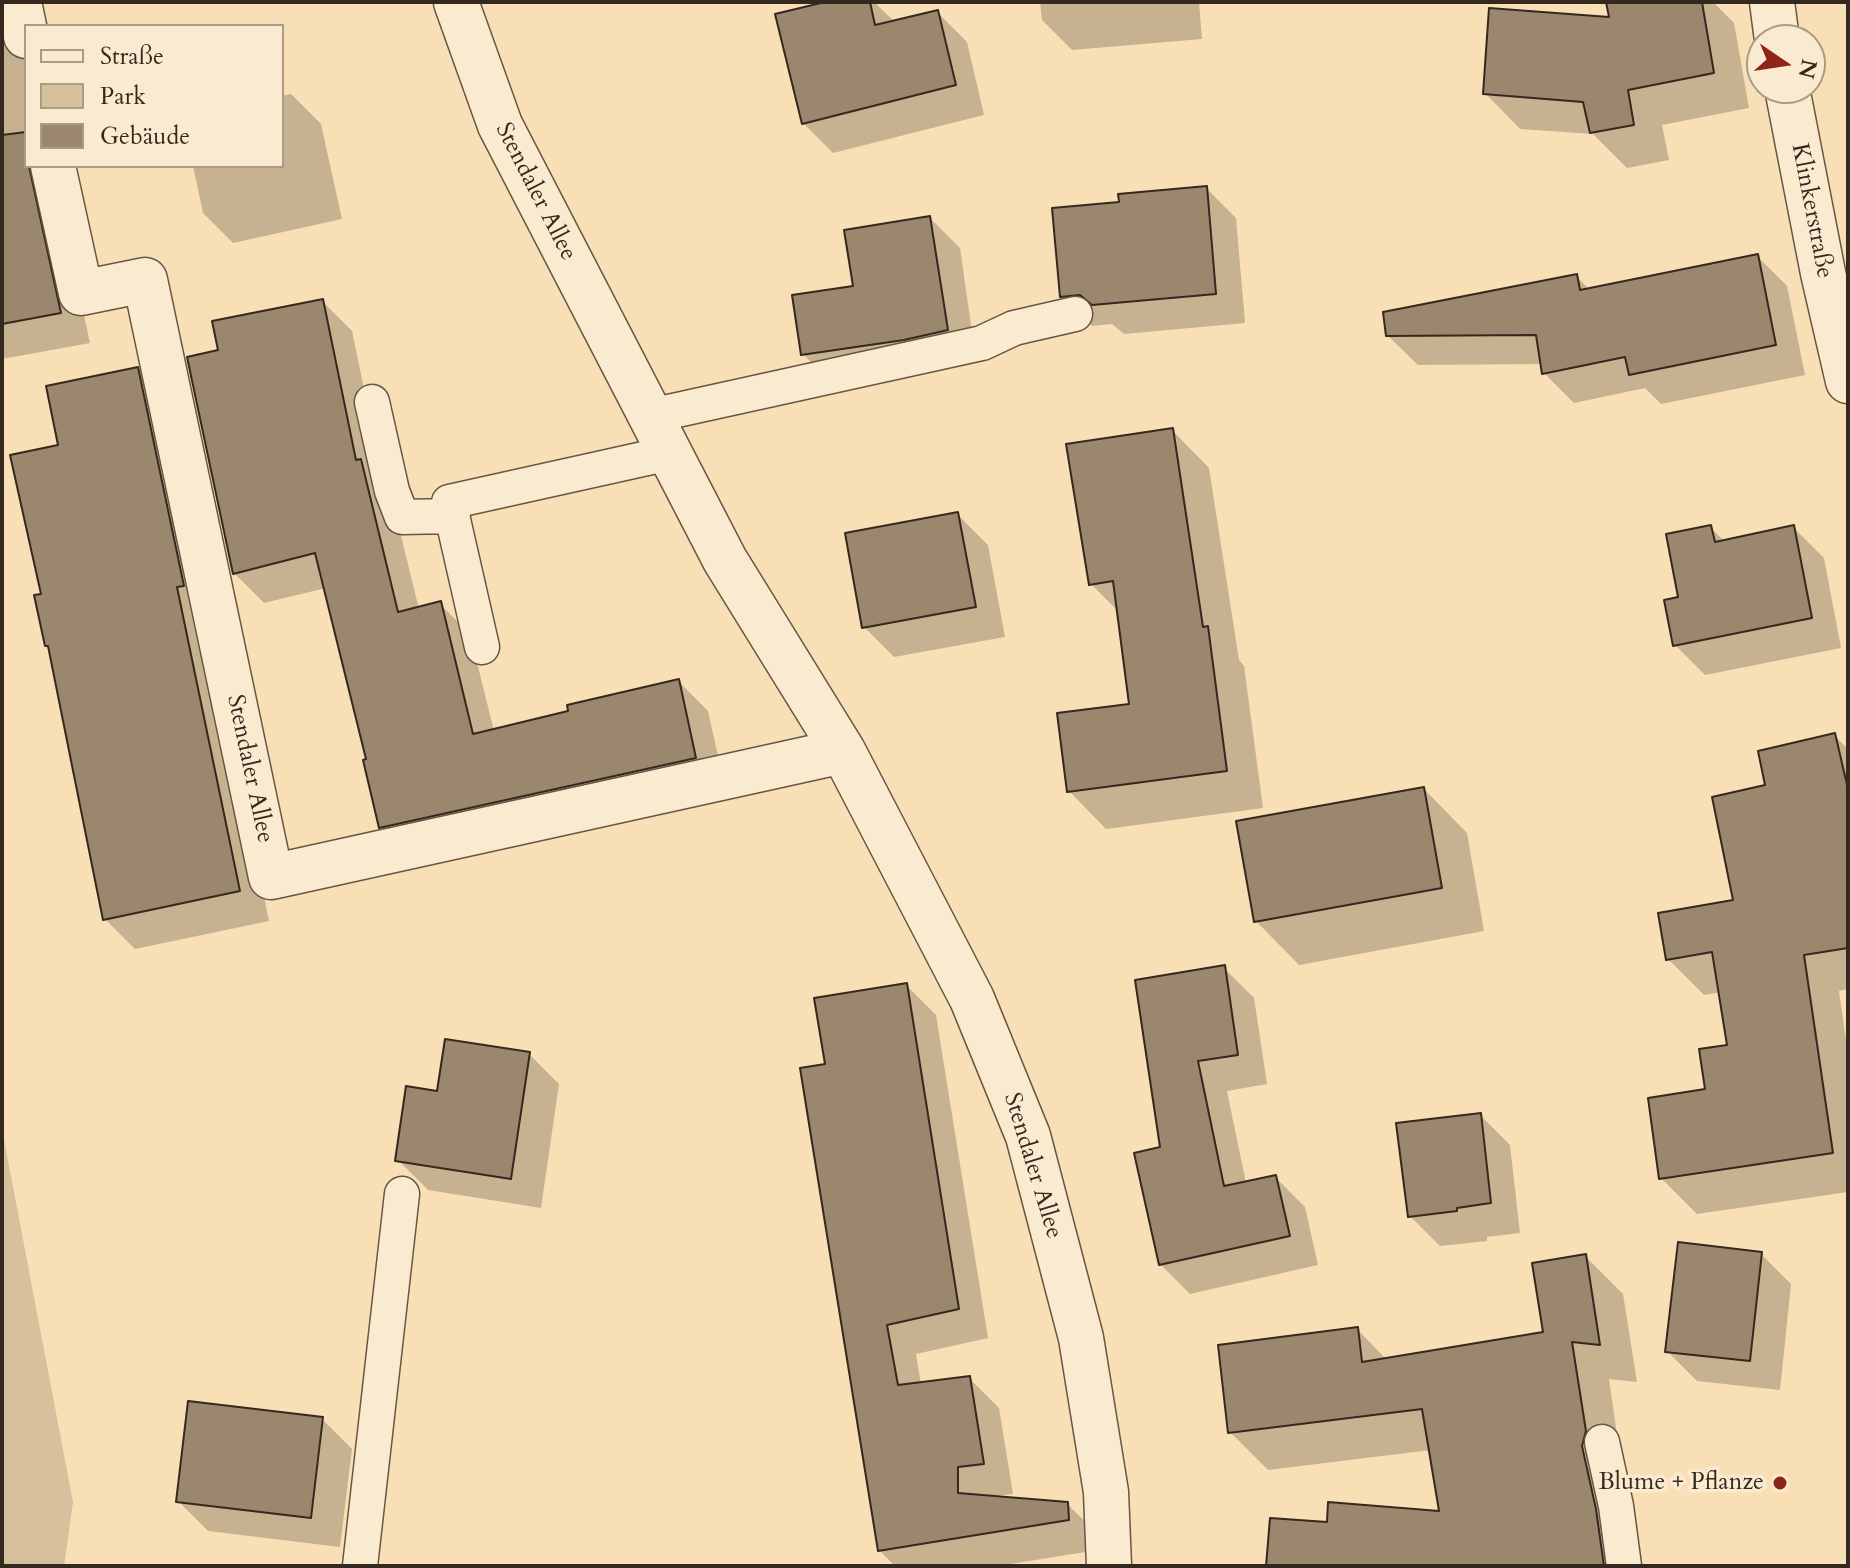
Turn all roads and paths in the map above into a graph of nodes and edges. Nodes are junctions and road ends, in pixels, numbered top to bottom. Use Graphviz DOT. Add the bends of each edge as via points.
graph roads {
  1 [pos="19,2"];
  2 [pos="456,2"];
  3 [pos="1772,2"];
  4 [pos="1775,24"];
  5 [pos="24,26"];
  6 [pos="1790,104"];
  7 [pos="53,168"];
  8 [pos="1075,314"];
  9 [pos="1848,381"];
  10 [pos="372,402"];
  11 [pos="660,434"];
  12 [pos="453,516"];
  13 [pos="482,647"];
  14 [pos="843,751"];
  15 [pos="402,1194"];
  16 [pos="1602,1442"];
  17 [pos="360,1566"];
  18 [pos="1109,1566"];
  19 [pos="1624,1566"];
  1 -- 5 [label="street"];
  2 -- 11 [label="street, Stendaler Allee" via="500,125"];
  3 -- 4 [label="street"];
  6 -- 9 [label="street, Klinkerstraße"];
  7 -- 14 [label="street, Stendaler Allee" via="81,293 145,280 271,877"];
  8 -- 11 [label="lane"];
  10 -- 12 [label="lane" via="402,517"];
  11 -- 12 [label="lane" via="449,502"];
  11 -- 14 [label="street, Stendaler Allee" via="725,560"];
  12 -- 13 [label="lane"];
  14 -- 18 [label="street, Stendaler Allee" via="972,999 1028,1136 1081,1338 1106,1492"];
  15 -- 17 [label="lane"];
  16 -- 19 [label="lane"];
}
